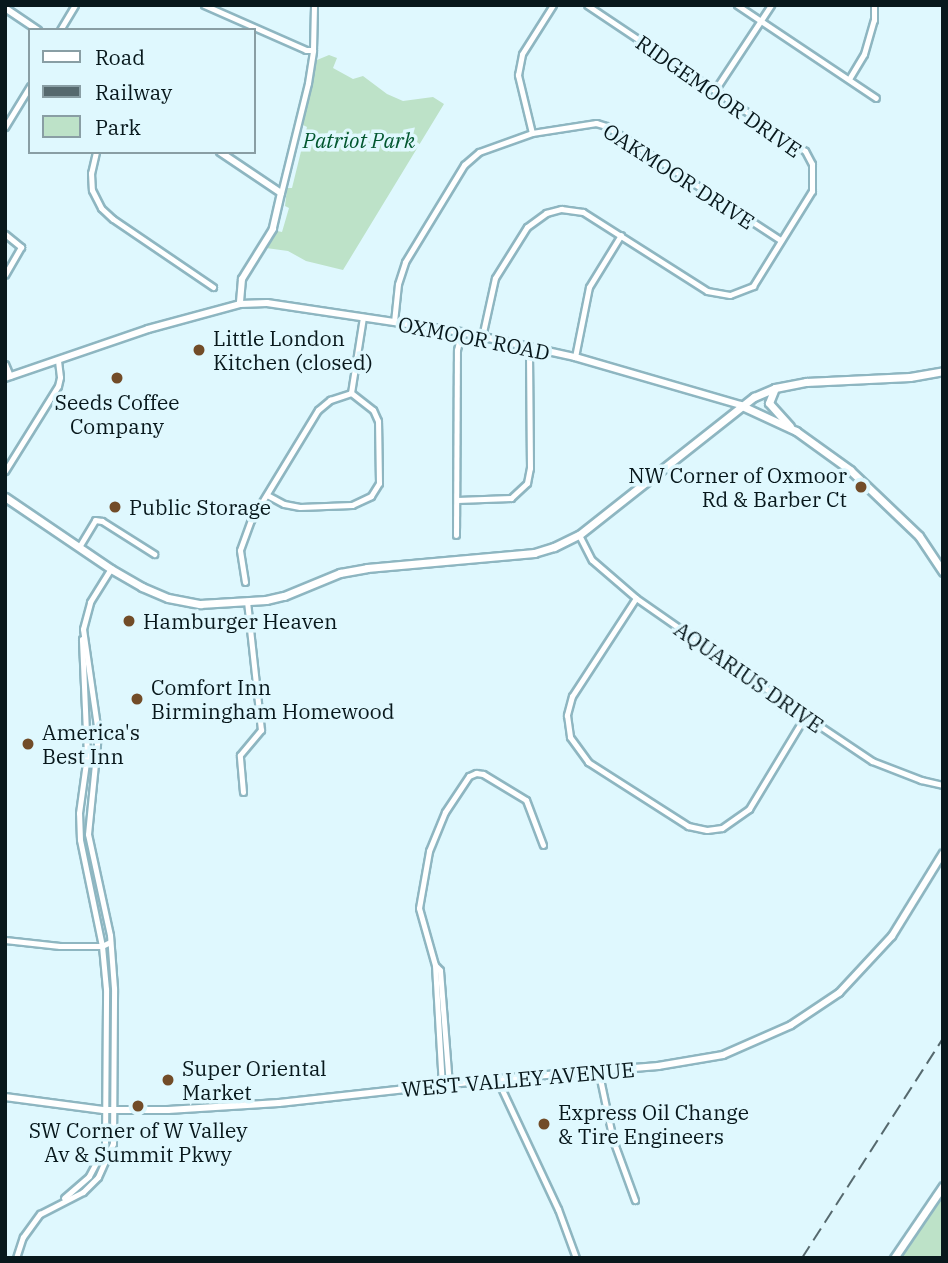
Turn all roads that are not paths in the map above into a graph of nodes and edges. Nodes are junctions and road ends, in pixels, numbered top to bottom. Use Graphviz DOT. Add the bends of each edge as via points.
graph roads {
  1 [pos="75,5"];
  2 [pos="204,5"];
  3 [pos="314,5"];
  4 [pos="553,5"];
  5 [pos="587,5"];
  6 [pos="737,5"];
  7 [pos="771,5"];
  8 [pos="874,5"];
  9 [pos="5,8"];
  10 [pos="760,20"];
  11 [pos="35,28"];
  12 [pos="61,28"];
  13 [pos="313,50"];
  14 [pos="849,79"];
  15 [pos="28,89"];
  16 [pos="715,90"];
  17 [pos="876,98"];
  18 [pos="5,127"];
  19 [pos="532,134"];
  20 [pos="96,154"];
  21 [pos="223,154"];
  22 [pos="281,193"];
  23 [pos="5,234"];
  24 [pos="621,235"];
  25 [pos="780,240"];
  26 [pos="5,275"];
  27 [pos="213,288"];
  28 [pos="240,304"];
  29 [pos="363,317"];
  30 [pos="394,321"];
  31 [pos="461,332"];
  32 [pos="482,337"];
  33 [pos="529,349"];
  34 [pos="575,357"];
  35 [pos="58,361"];
  36 [pos="5,364"];
  37 [pos="943,371"];
  38 [pos="7,377"];
  39 [pos="775,388"];
  40 [pos="351,393"];
  41 [pos="740,405"];
  42 [pos="796,431"];
  43 [pos="5,471"];
  44 [pos="267,495"];
  45 [pos="7,497"];
  46 [pos="457,500"];
  47 [pos="456,535"];
  48 [pos="579,535"];
  49 [pos="79,547"];
  50 [pos="154,554"];
  51 [pos="111,569"];
  52 [pos="943,572"];
  53 [pos="246,582"];
  54 [pos="636,598"];
  55 [pos="247,601"];
  56 [pos="83,629"];
  57 [pos="805,716"];
  58 [pos="943,785"];
  59 [pos="243,792"];
  60 [pos="543,845"];
  61 [pos="943,853"];
  62 [pos="5,940"];
  63 [pos="110,942"];
  64 [pos="102,946"];
  65 [pos="598,1069"];
  66 [pos="497,1079"];
  67 [pos="445,1085"];
  68 [pos="5,1097"];
  69 [pos="103,1110"];
  70 [pos="115,1110"];
  71 [pos="943,1186"];
  72 [pos="635,1200"];
  73 [pos="59,1202"];
  74 [pos="16,1258"];
  75 [pos="576,1258"];
  76 [pos="894,1258"];
  1 -- 12 [label="street"];
  2 -- 13 [label="street"];
  3 -- 13 [label="street"];
  4 -- 19 [label="street" via="522,54 518,75"];
  5 -- 16 [label="street, RIDGEMOOR DRIVE"];
  6 -- 10 [label="street"];
  7 -- 10 [label="street"];
  8 -- 14 [label="street" via="864,54"];
  9 -- 11 [label="street"];
  10 -- 14 [label="street"];
  10 -- 16 [label="street"];
  13 -- 22 [label="street"];
  14 -- 17 [label="street"];
  15 -- 18 [label="street"];
  16 -- 25 [label="street, RIDGEMOOR DRIVE" via="805,151 812,164 812,191"];
  19 -- 25 [label="street, OAKMOOR DRIVE" via="606,125"];
  19 -- 30 [label="street, OAKMOOR DRIVE" via="479,152 464,165 405,262"];
  20 -- 27 [label="street" via="92,190 101,208"];
  21 -- 22 [label="street"];
  22 -- 28 [label="street" via="273,229 242,279"];
  23 -- 26 [label="street" via="20,247"];
  24 -- 25 [label="street, RIDGEMOOR DRIVE" via="707,291 730,295 753,286"];
  24 -- 32 [label="street, RIDGEMOOR DRIVE" via="583,212 561,209 546,213 527,227 495,278"];
  24 -- 34 [label="street" via="589,288"];
  28 -- 29 [label="street, OXMOOR ROAD" via="300,306"];
  28 -- 35 [label="street, OXMOOR ROAD" via="148,328"];
  29 -- 30 [label="street, OXMOOR ROAD"];
  29 -- 40 [label="street"];
  30 -- 31 [label="street, OXMOOR ROAD"];
  31 -- 32 [label="street, OXMOOR ROAD"];
  31 -- 46 [label="street" via="457,350"];
  32 -- 33 [label="street, OXMOOR ROAD"];
  33 -- 34 [label="street, OXMOOR ROAD"];
  33 -- 46 [label="street" via="527,483 511,499"];
  34 -- 41 [label="street, OXMOOR ROAD"];
  35 -- 38 [label="street, OXMOOR ROAD"];
  35 -- 43 [label="street" via="58,386"];
  36 -- 38 [label="street"];
  37 -- 39 [label="main road"];
  39 -- 41 [label="main road"];
  39 -- 42 [label="main road" via="769,403"];
  40 -- 44 [label="street" via="318,410"];
  40 -- 44 [label="street" via="373,410 379,421 379,483 371,496 352,505 300,507"];
  41 -- 42 [label="main road"];
  41 -- 48 [label="main road"];
  42 -- 52 [label="main road" via="890,506 919,536"];
  44 -- 53 [label="street" via="242,539"];
  45 -- 49 [label="main road"];
  46 -- 47 [label="street"];
  48 -- 54 [label="street, AQUARIUS DRIVE" via="593,559"];
  48 -- 55 [label="main road" via="534,553 358,569 284,596"];
  49 -- 50 [label="street" via="95,520"];
  49 -- 51 [label="main road"];
  51 -- 55 [label="main road" via="168,598 200,604"];
  51 -- 56 [label="street" via="90,603"];
  54 -- 57 [label="street, AQUARIUS DRIVE"];
  54 -- 57 [label="street" via="572,696 567,715 570,737 588,762 688,826 722,828 749,809"];
  55 -- 59 [label="street" via="261,730 240,755"];
  56 -- 63 [label="street" via="98,733 88,834"];
  56 -- 64 [label="street" via="87,755 79,839"];
  57 -- 58 [label="street, AQUARIUS DRIVE" via="872,761"];
  60 -- 67 [label="street" via="526,800 483,774 469,776 445,812 429,851 419,908 440,970 437,985"];
  61 -- 65 [label="street, WEST VALLEY AVENUE" via="892,936 869,964 839,993 791,1025 723,1055 659,1066"];
  62 -- 64 [label="street"];
  63 -- 64 [label="street"];
  63 -- 70 [label="street"];
  64 -- 69 [label="street" via="106,989"];
  65 -- 66 [label="street, WEST VALLEY AVENUE"];
  65 -- 72 [label="street" via="612,1140"];
  66 -- 67 [label="street, WEST VALLEY AVENUE"];
  66 -- 75 [label="street"];
  67 -- 70 [label="street, WEST VALLEY AVENUE" via="279,1103"];
  68 -- 69 [label="street, WEST VALLEY AVENUE"];
  69 -- 70 [label="street, WEST VALLEY AVENUE"];
  69 -- 73 [label="street" via="105,1146 99,1161"];
  70 -- 73 [label="street" via="113,1144 104,1169 83,1192"];
  71 -- 76 [label="main road"];
  73 -- 74 [label="street" via="40,1214 23,1237"];
}
